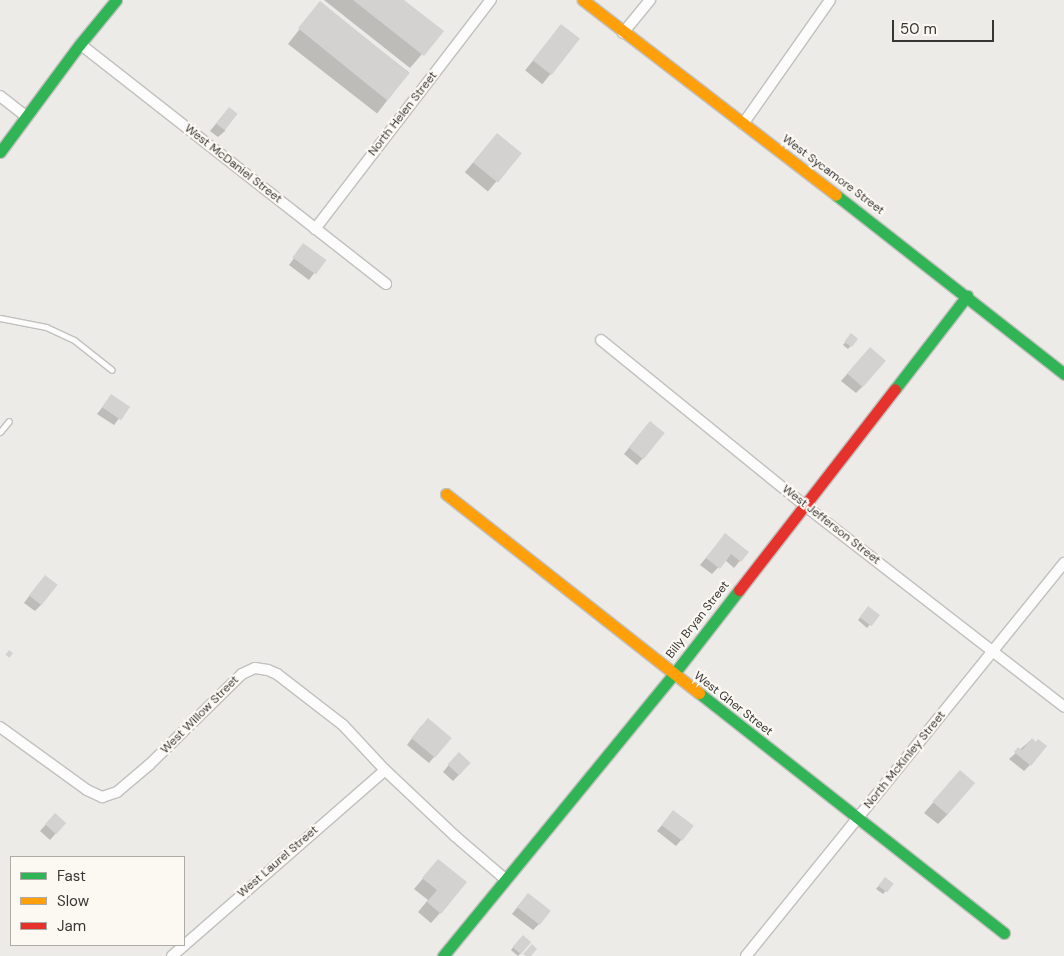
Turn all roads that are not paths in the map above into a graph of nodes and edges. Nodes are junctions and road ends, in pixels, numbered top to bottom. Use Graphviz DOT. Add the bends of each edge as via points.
graph roads {
  1 [pos="116,0"];
  2 [pos="491,0"];
  3 [pos="583,0"];
  4 [pos="650,0"];
  5 [pos="830,0"];
  6 [pos="624,33"];
  7 [pos="80,44"];
  8 [pos="0,96"];
  9 [pos="27,117"];
  10 [pos="743,124"];
  11 [pos="0,152"];
  12 [pos="315,229"];
  13 [pos="386,284"];
  14 [pos="968,296"];
  15 [pos="0,318"];
  16 [pos="601,340"];
  17 [pos="112,370"];
  18 [pos="1064,374"];
  19 [pos="9,421"];
  20 [pos="0,432"];
  21 [pos="446,494"];
  22 [pos="804,506"];
  23 [pos="1064,563"];
  24 [pos="993,651"];
  25 [pos="673,674"];
  26 [pos="1064,707"];
  27 [pos="0,727"];
  28 [pos="385,770"];
  29 [pos="858,818"];
  30 [pos="505,879"];
  31 [pos="1004,934"];
  32 [pos="185,945"];
  33 [pos="183,946"];
  34 [pos="172,956"];
  35 [pos="443,956"];
  36 [pos="746,956"];
  1 -- 7 [label="street"];
  2 -- 12 [label="street, North Helen Street"];
  3 -- 6 [label="street, West Sycamore Street"];
  4 -- 6 [label="street"];
  5 -- 10 [label="street"];
  6 -- 10 [label="street, West Sycamore Street"];
  7 -- 9 [label="street"];
  7 -- 12 [label="street, West McDaniel Street"];
  8 -- 9 [label="street"];
  9 -- 11 [label="street"];
  10 -- 14 [label="street, West Sycamore Street"];
  12 -- 13 [label="street, West McDaniel Street"];
  14 -- 18 [label="street, West Sycamore Street"];
  14 -- 22 [label="street, Billy Bryan Street"];
  15 -- 17 [label="lane" via="53,330 74,340"];
  16 -- 22 [label="street, West Jefferson Street"];
  19 -- 20 [label="lane"];
  21 -- 25 [label="street, West Gher Street"];
  22 -- 24 [label="street, West Jefferson Street"];
  22 -- 25 [label="street, Billy Bryan Street"];
  23 -- 24 [label="street, North McKinley Street"];
  24 -- 26 [label="street, West Jefferson Street"];
  24 -- 29 [label="street, North McKinley Street"];
  25 -- 29 [label="street, West Gher Street"];
  25 -- 30 [label="street, Billy Bryan Street"];
  27 -- 28 [label="street, West Willow Street" via="87,790 102,797 117,792 242,674 255,668 277,674 342,725"];
  28 -- 30 [label="street, West Willow Street"];
  28 -- 32 [label="street, West Laurel Street"];
  29 -- 31 [label="street, West Gher Street"];
  29 -- 36 [label="street, North McKinley Street"];
  30 -- 35 [label="street, Billy Bryan Street"];
  33 -- 34 [label="street, West Laurel Street"];
}
